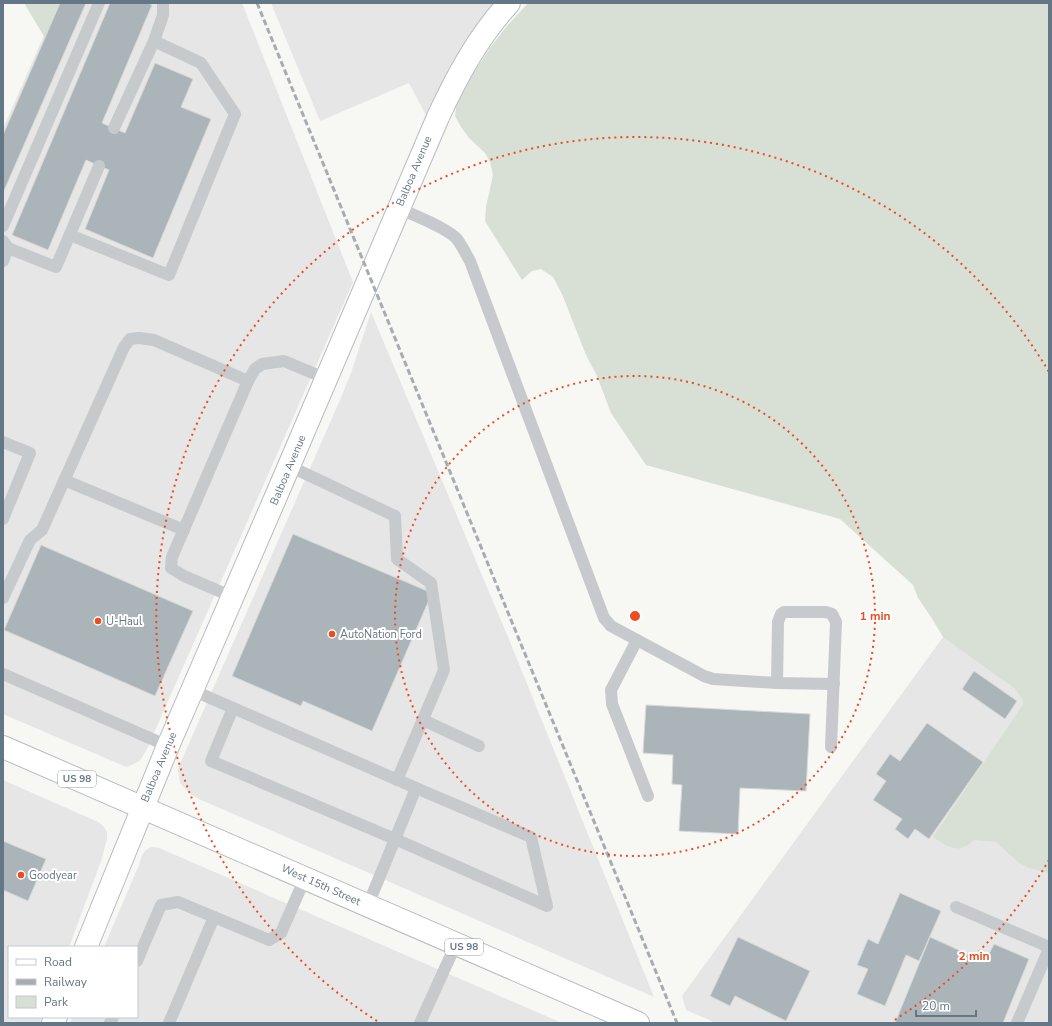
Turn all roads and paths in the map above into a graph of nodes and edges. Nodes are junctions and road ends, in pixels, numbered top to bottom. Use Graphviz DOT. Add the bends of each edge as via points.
graph roads {
  1 [pos="99,3"];
  2 [pos="162,3"];
  3 [pos="509,3"];
  4 [pos="154,41"];
  5 [pos="114,128"];
  6 [pos="99,166"];
  7 [pos="398,208"];
  8 [pos="3,226"];
  9 [pos="70,235"];
  10 [pos="6,245"];
  11 [pos="3,261"];
  12 [pos="327,379"];
  13 [pos="248,381"];
  14 [pos="3,442"];
  15 [pos="289,466"];
  16 [pos="64,480"];
  17 [pos="3,519"];
  18 [pos="184,530"];
  19 [pos="233,597"];
  20 [pos="3,598"];
  21 [pos="637,640"];
  22 [pos="3,674"];
  23 [pos="777,683"];
  24 [pos="834,684"];
  25 [pos="192,690"];
  26 [pos="233,708"];
  27 [pos="423,720"];
  28 [pos="168,746"];
  29 [pos="479,746"];
  30 [pos="3,747"];
  31 [pos="831,747"];
  32 [pos="397,780"];
  33 [pos="416,788"];
  34 [pos="648,796"];
  35 [pos="142,807"];
  36 [pos="395,839"];
  37 [pos="305,878"];
  38 [pos="368,905"];
  39 [pos="956,907"];
  40 [pos="214,917"];
  41 [pos="456,944"];
  42 [pos="86,946"];
  43 [pos="1049,948"];
  44 [pos="138,959"];
  45 [pos="626,1021"];
  46 [pos="169,1023"];
  47 [pos="420,1023"];
  48 [pos="1017,1023"];
  1 -- 8 [label="lane"];
  2 -- 4 [label="lane" via="163,15"];
  3 -- 7 [label="main road, Balboa Avenue" via="488,28 456,79"];
  4 -- 5 [label="lane"];
  4 -- 9 [label="lane" via="201,63 235,114 169,275"];
  6 -- 9 [label="lane"];
  7 -- 12 [label="main road, Balboa Avenue"];
  7 -- 21 [label="lane" via="447,231 463,248 604,618 611,626"];
  9 -- 10 [label="lane" via="56,267"];
  10 -- 11 [label="lane"];
  12 -- 13 [label="lane" via="284,361 262,364 255,369"];
  12 -- 15 [label="main road, Balboa Avenue"];
  13 -- 16 [label="lane" via="154,340 130,339 124,347"];
  13 -- 18 [label="lane"];
  14 -- 17 [label="lane" via="30,453"];
  15 -- 19 [label="main road, Balboa Avenue"];
  15 -- 27 [label="lane" via="395,516 397,559 431,583 444,670"];
  16 -- 18 [label="lane"];
  16 -- 20 [label="lane" via="42,530 30,540"];
  18 -- 19 [label="lane" via="170,568"];
  19 -- 25 [label="main road, Balboa Avenue"];
  21 -- 23 [label="lane" via="713,679"];
  21 -- 34 [label="lane" via="613,685 611,698"];
  22 -- 28 [label="lane"];
  23 -- 24 [label="lane"];
  23 -- 24 [label="lane" via="778,622 781,614 826,612 832,614 836,622"];
  24 -- 31 [label="lane"];
  25 -- 26 [label="lane"];
  25 -- 28 [label="main road, Balboa Avenue"];
  26 -- 32 [label="lane"];
  26 -- 36 [label="lane" via="211,761"];
  27 -- 29 [label="lane"];
  27 -- 32 [label="lane"];
  28 -- 35 [label="main road, Balboa Avenue"];
  30 -- 35 [label="main road, West 15th Street / US 98"];
  32 -- 33 [label="lane"];
  33 -- 36 [label="lane"];
  33 -- 36 [label="lane" via="531,837 546,906"];
  35 -- 37 [label="main road, West 15th Street / US 98"];
  35 -- 42 [label="main road, Balboa Avenue"];
  36 -- 38 [label="lane"];
  37 -- 38 [label="main road, West 15th Street / US 98"];
  37 -- 40 [label="lane" via="281,933 269,940"];
  38 -- 41 [label="main road, West 15th Street / US 98"];
  39 -- 43 [label="lane"];
  40 -- 44 [label="lane" via="178,902 161,905"];
  40 -- 46 [label="lane"];
  41 -- 45 [label="main road, West 15th Street / US 98"];
  41 -- 47 [label="lane"];
  43 -- 48 [label="lane"];
}
